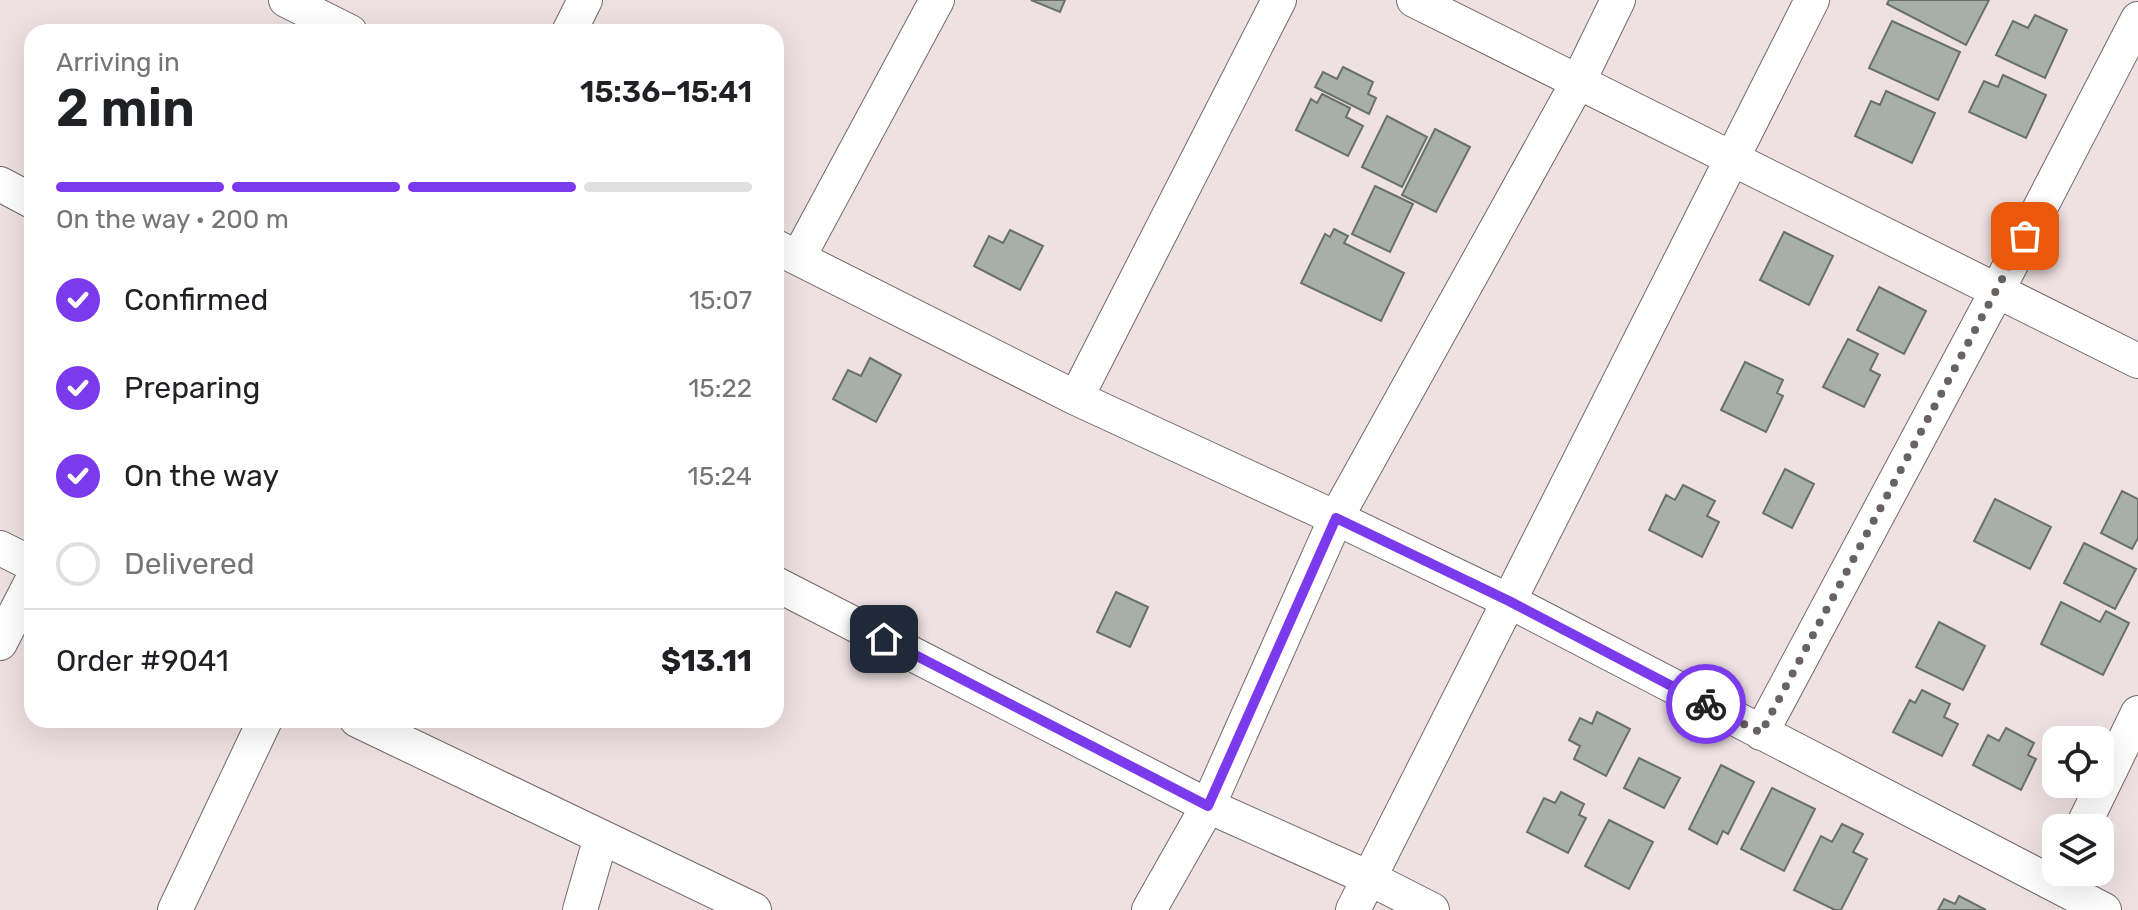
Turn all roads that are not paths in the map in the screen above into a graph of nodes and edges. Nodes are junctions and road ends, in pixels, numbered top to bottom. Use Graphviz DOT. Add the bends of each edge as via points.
graph roads {
  1 [pos="286,0"];
  2 [pos="585,0"];
  3 [pos="937,0"];
  4 [pos="1279,0"];
  5 [pos="1414,0"];
  6 [pos="1618,0"];
  7 [pos="1812,0"];
  8 [pos="2138,19"];
  9 [pos="334,24"];
  10 [pos="573,24"];
  11 [pos="1578,82"];
  12 [pos="1733,159"];
  13 [pos="0,184"];
  14 [pos="24,197"];
  15 [pos="787,253"];
  16 [pos="1997,291"];
  17 [pos="2138,361"];
  18 [pos="1076,398"];
  19 [pos="1336,518"];
  20 [pos="0,548"];
  21 [pos="24,560"];
  22 [pos="784,588"];
  23 [pos="24,596"];
  24 [pos="1509,601"];
  25 [pos="0,643"];
  26 [pos="2138,713"];
  27 [pos="261,728"];
  28 [pos="374,728"];
  29 [pos="1761,733"];
  30 [pos="1208,806"];
  31 [pos="2089,814"];
  32 [pos="601,837"];
  33 [pos="2042,870"];
  34 [pos="1369,878"];
  35 [pos="2070,886"];
  36 [pos="175,910"];
  37 [pos="580,910"];
  38 [pos="754,910"];
  39 [pos="1149,910"];
  40 [pos="1353,910"];
  41 [pos="1432,910"];
  42 [pos="2104,910"];
  1 -- 9 [label="street"];
  2 -- 10 [label="street"];
  3 -- 15 [label="street"];
  4 -- 18 [label="street"];
  5 -- 11 [label="street"];
  6 -- 11 [label="street"];
  7 -- 12 [label="street"];
  8 -- 16 [label="street"];
  11 -- 12 [label="street"];
  11 -- 19 [label="street"];
  12 -- 16 [label="street"];
  12 -- 24 [label="street"];
  13 -- 14 [label="street"];
  15 -- 18 [label="street"];
  16 -- 17 [label="street"];
  16 -- 29 [label="street"];
  18 -- 19 [label="street"];
  19 -- 24 [label="street"];
  19 -- 30 [label="street"];
  20 -- 21 [label="street"];
  22 -- 30 [label="street"];
  23 -- 25 [label="street"];
  24 -- 29 [label="street"];
  24 -- 34 [label="street"];
  26 -- 31 [label="street"];
  27 -- 36 [label="street"];
  28 -- 32 [label="street"];
  29 -- 33 [label="street"];
  30 -- 34 [label="street"];
  30 -- 39 [label="street"];
  32 -- 37 [label="street"];
  32 -- 38 [label="street"];
  34 -- 40 [label="street"];
  34 -- 41 [label="street"];
  35 -- 42 [label="street"];
}
